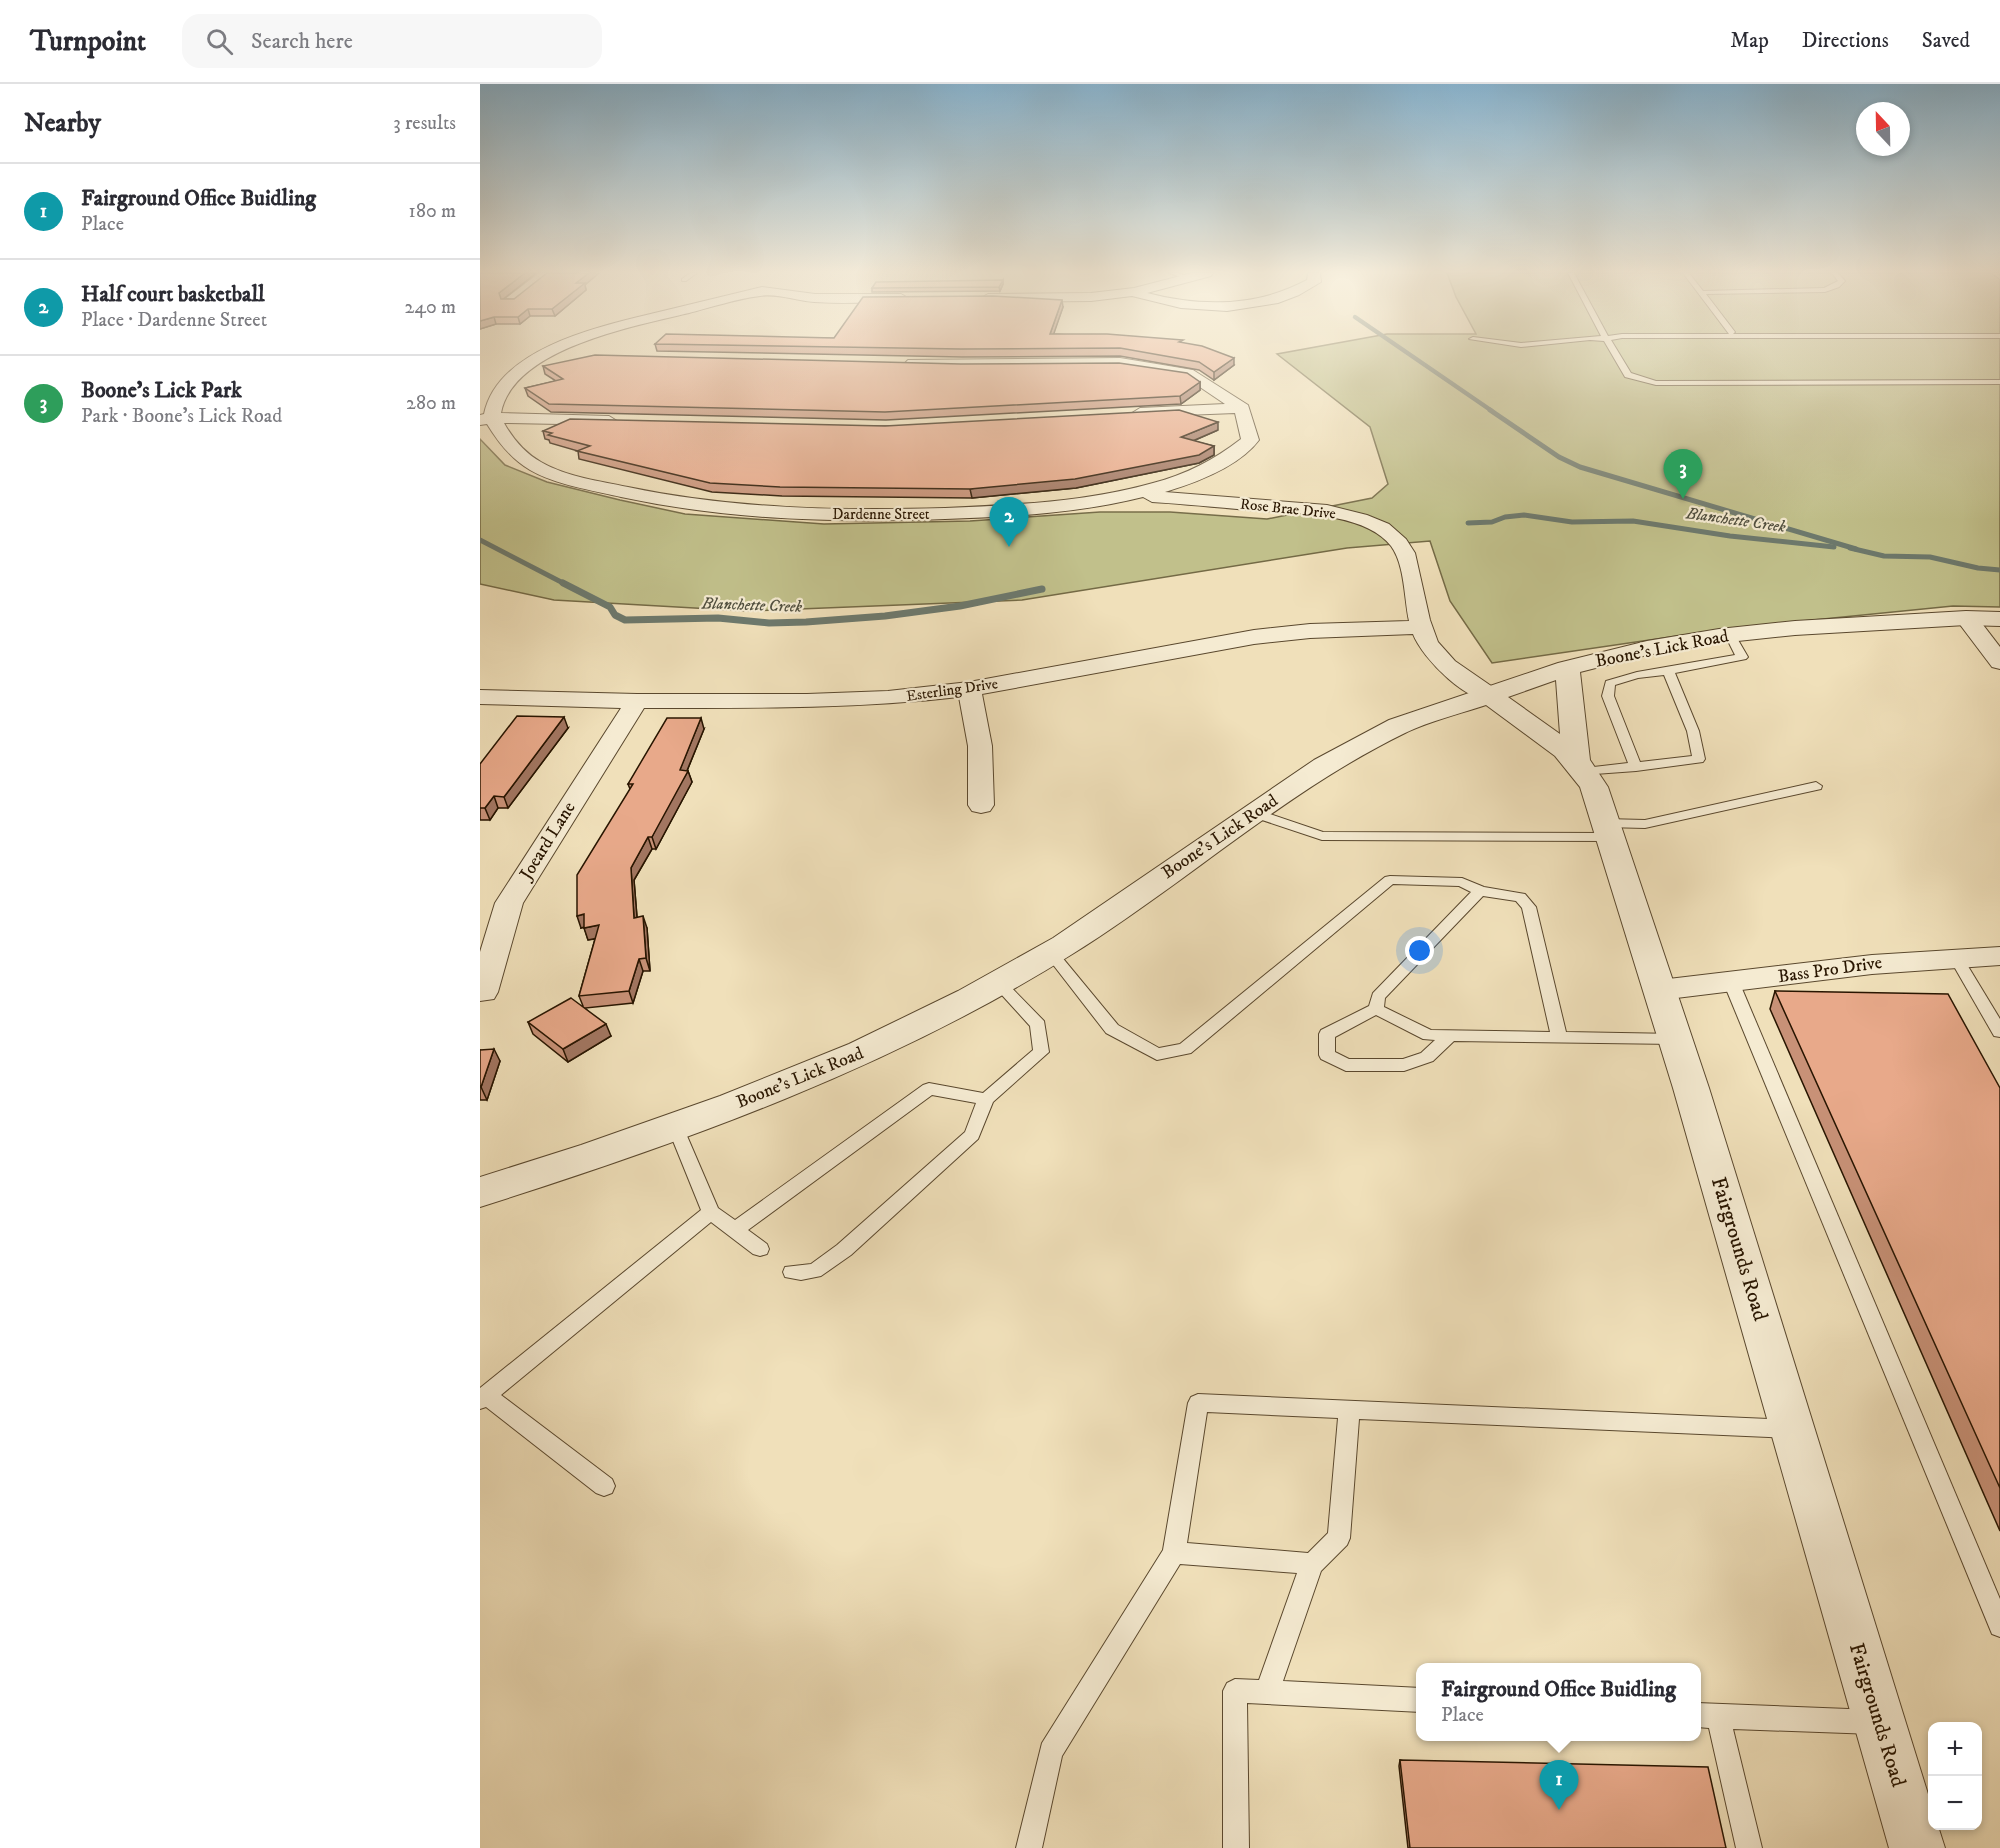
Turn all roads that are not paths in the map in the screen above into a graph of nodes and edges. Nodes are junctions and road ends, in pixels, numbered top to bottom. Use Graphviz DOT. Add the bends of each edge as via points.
graph roads {
  1 [pos="1616,355"];
  2 [pos="543,356"];
  3 [pos="579,356"];
  4 [pos="902,362"];
  5 [pos="2000,382"];
  6 [pos="1242,408"];
  7 [pos="1123,414"];
  8 [pos="486,419"];
  9 [pos="623,421"];
  10 [pos="1209,469"];
  11 [pos="1128,494"];
  12 [pos="1223,502"];
  13 [pos="1048,507"];
  14 [pos="1966,618"];
  15 [pos="2000,619"];
  16 [pos="1420,627"];
  17 [pos="1730,635"];
  18 [pos="2000,662"];
  19 [pos="1567,668"];
  20 [pos="1668,671"];
  21 [pos="969,690"];
  22 [pos="1489,695"];
  23 [pos="480,697"];
  24 [pos="637,701"];
  25 [pos="1581,766"];
  26 [pos="1636,767"];
  27 [pos="1816,786"];
  28 [pos="981,806"];
  29 [pos="1255,813"];
  30 [pos="1607,830"];
  31 [pos="1480,891"];
  32 [pos="1051,953"];
  33 [pos="1955,956"];
  34 [pos="2000,956"];
  35 [pos="999,982"];
  36 [pos="1732,984"];
  37 [pos="1660,990"];
  38 [pos="483,992"];
  39 [pos="1376,1009"];
  40 [pos="2000,1032"];
  41 [pos="1451,1035"];
  42 [pos="1558,1037"];
  43 [pos="1676,1039"];
  44 [pos="986,1099"];
  45 [pos="675,1126"];
  46 [pos="480,1192"];
  47 [pos="711,1212"];
  48 [pos="735,1230"];
  49 [pos="760,1249"];
  50 [pos="792,1272"];
  51 [pos="483,1397"];
  52 [pos="1349,1410"];
  53 [pos="1793,1430"];
  54 [pos="604,1486"];
  55 [pos="1174,1553"];
  56 [pos="1312,1564"];
  57 [pos="2000,1626"];
  58 [pos="1267,1692"];
  59 [pos="1416,1700"];
  60 [pos="1707,1715"];
  61 [pos="1880,1722"];
  62 [pos="1029,1848"];
  63 [pos="1236,1848"];
  64 [pos="1749,1848"];
  65 [pos="1917,1848"];
  1 -- 5 [label="lane" via="1628,375 1656,383"];
  2 -- 3 [label="street"];
  2 -- 8 [label="street" via="520,370 505,386"];
  4 -- 6 [label="street" via="1120,363 1193,375"];
  6 -- 7 [label="street"];
  6 -- 10 [label="street, Dardenne Street" via="1250,440"];
  8 -- 9 [label="street"];
  8 -- 13 [label="street, Dardenne Street" via="507,444 538,467 656,500 849,516"];
  10 -- 11 [label="street, Dardenne Street" via="1191,478"];
  10 -- 12 [label="street" via="1200,481 1201,486"];
  11 -- 12 [label="street, Rose Brae Drive"];
  11 -- 13 [label="street, Dardenne Street"];
  12 -- 13 [label="street"];
  12 -- 16 [label="street, Rose Brae Drive" via="1327,511 1351,516 1394,537 1405,554"];
  14 -- 15 [label="street, Boone's Lick Road"];
  14 -- 17 [label="street, Boone's Lick Road"];
  14 -- 18 [label="street"];
  16 -- 21 [label="street, Esterling Drive" via="1254,637"];
  16 -- 22 [label="street, Rose Brae Drive" via="1442,662"];
  17 -- 19 [label="street, Boone's Lick Road" via="1647,648"];
  17 -- 20 [label="lane" via="1742,657"];
  19 -- 22 [label="street, Boone's Lick Road"];
  19 -- 25 [label="street"];
  20 -- 26 [label="lane" via="1610,683 1608,696"];
  20 -- 26 [label="lane" via="1700,759"];
  21 -- 24 [label="street, Esterling Drive" via="807,701"];
  21 -- 28 [label="street" via="980,746"];
  22 -- 25 [label="street, Fairgrounds Road"];
  22 -- 29 [label="street, Boone's Lick Road" via="1398,726 1324,766"];
  23 -- 24 [label="street, Esterling Drive"];
  24 -- 38 [label="street, Joeard Lane" via="509,903"];
  25 -- 26 [label="lane"];
  25 -- 30 [label="street, Fairgrounds Road" via="1594,787"];
  27 -- 30 [label="lane"];
  29 -- 30 [label="lane" via="1322,836"];
  29 -- 32 [label="street, Boone's Lick Road"];
  30 -- 37 [label="street, Fairgrounds Road"];
  31 -- 32 [label="lane" via="1462,882 1390,880 1185,1049 1157,1054 1112,1029"];
  31 -- 39 [label="lane" via="1378,997"];
  31 -- 42 [label="lane" via="1520,897 1529,907"];
  32 -- 35 [label="street, Boone's Lick Road"];
  33 -- 34 [label="street, Bass Pro Drive"];
  33 -- 36 [label="street, Bass Pro Drive"];
  33 -- 40 [label="lane"];
  35 -- 44 [label="lane" via="1038,1025 1041,1052"];
  35 -- 45 [label="street, Boone's Lick Road" via="861,1053"];
  36 -- 37 [label="street, Bass Pro Drive"];
  36 -- 57 [label="lane"];
  37 -- 43 [label="street, Fairgrounds Road"];
  39 -- 41 [label="lane" via="1429,1035"];
  39 -- 41 [label="lane" via="1327,1034 1327,1055 1346,1065 1404,1065 1427,1057"];
  41 -- 42 [label="lane"];
  42 -- 43 [label="lane"];
  43 -- 53 [label="street, Fairgrounds Road"];
  44 -- 48 [label="lane" via="929,1089"];
  44 -- 50 [label="lane" via="972,1135 844,1250 807,1274"];
  45 -- 46 [label="street, Boone's Lick Road"];
  45 -- 47 [label="lane"];
  47 -- 48 [label="lane"];
  47 -- 51 [label="lane"];
  48 -- 49 [label="lane"];
  51 -- 54 [label="lane"];
  52 -- 53 [label="lane"];
  52 -- 55 [label="lane" via="1198,1403"];
  52 -- 56 [label="lane" via="1339,1538"];
  53 -- 61 [label="street, Fairgrounds Road"];
  55 -- 56 [label="lane"];
  55 -- 62 [label="lane" via="1051,1752"];
  56 -- 58 [label="lane"];
  58 -- 59 [label="lane"];
  58 -- 63 [label="lane" via="1235,1691"];
  60 -- 61 [label="lane"];
  60 -- 64 [label="lane"];
  61 -- 65 [label="street, Fairgrounds Road"];
}
